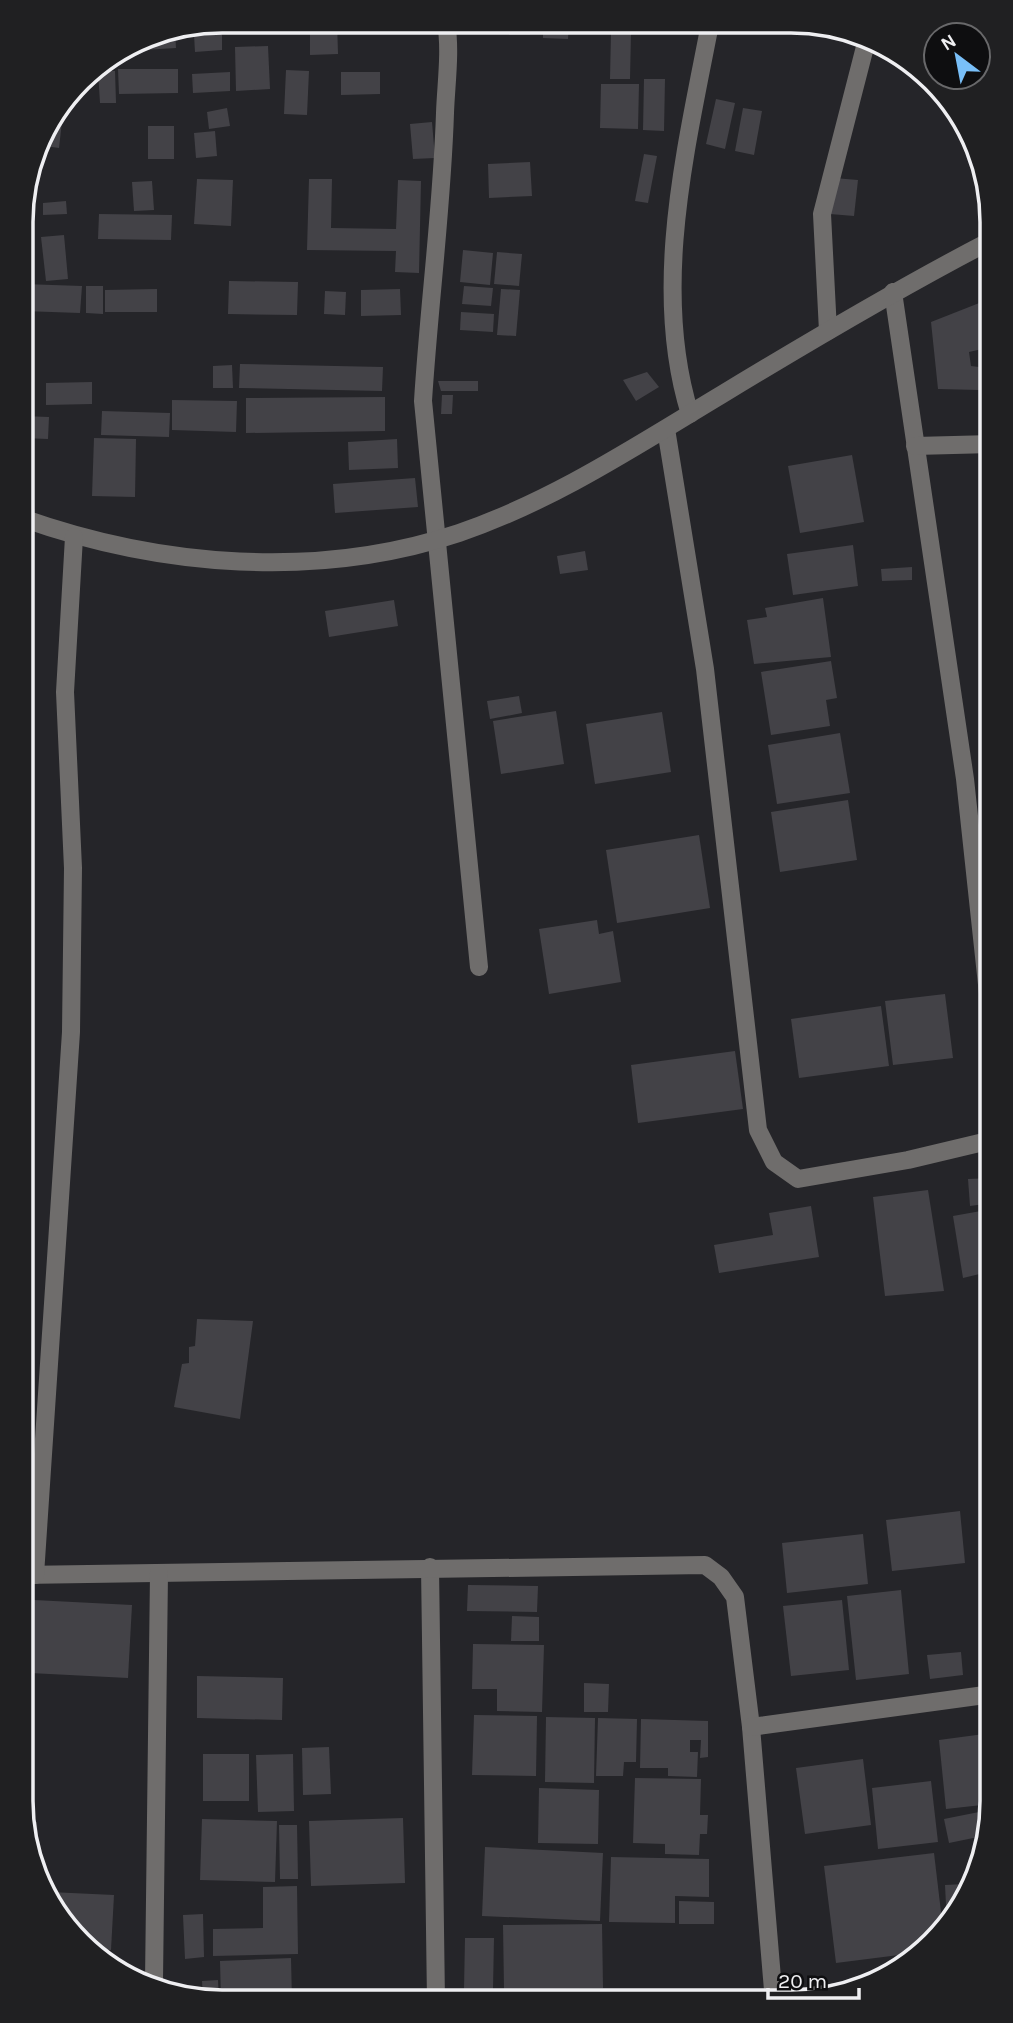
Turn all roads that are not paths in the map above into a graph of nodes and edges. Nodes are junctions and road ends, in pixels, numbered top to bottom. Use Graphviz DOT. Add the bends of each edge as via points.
graph roads {
  1 [pos="446,33"];
  2 [pos="708,33"];
  3 [pos="864,49"];
  4 [pos="980,246"];
  5 [pos="893,292"];
  6 [pos="828,331"];
  7 [pos="690,414"];
  8 [pos="666,429"];
  9 [pos="980,444"];
  10 [pos="915,446"];
  11 [pos="34,522"];
  12 [pos="74,537"];
  13 [pos="438,538"];
  14 [pos="980,915"];
  15 [pos="479,967"];
  16 [pos="979,1143"];
  17 [pos="33,1510"];
  18 [pos="430,1567"];
  19 [pos="159,1573"];
  20 [pos="33,1575"];
  21 [pos="979,1695"];
  22 [pos="751,1727"];
  23 [pos="154,1977"];
  24 [pos="436,1990"];
  25 [pos="773,1990"];
  1 -- 13 [label="street" via="445,131 423,401"];
  2 -- 7 [label="street" via="685,162 673,289 681,384"];
  3 -- 6 [label="street" via="822,214"];
  4 -- 5 [label="street"];
  5 -- 6 [label="street"];
  5 -- 10 [label="street"];
  6 -- 7 [label="street"];
  7 -- 8 [label="street"];
  8 -- 13 [label="street" via="552,494"];
  8 -- 16 [label="street" via="705,669 758,1130 774,1162 798,1179"];
  9 -- 10 [label="street"];
  10 -- 14 [label="street" via="965,779"];
  11 -- 12 [label="street"];
  12 -- 13 [label="street" via="173,555 279,564 366,555"];
  12 -- 17 [label="street" via="65,692 73,868 71,1032"];
  13 -- 15 [label="street"];
  18 -- 19 [label="street"];
  18 -- 22 [label="street" via="705,1565 735,1597"];
  18 -- 24 [label="street"];
  19 -- 20 [label="street"];
  19 -- 23 [label="street"];
  21 -- 22 [label="street"];
  22 -- 25 [label="street"];
}
